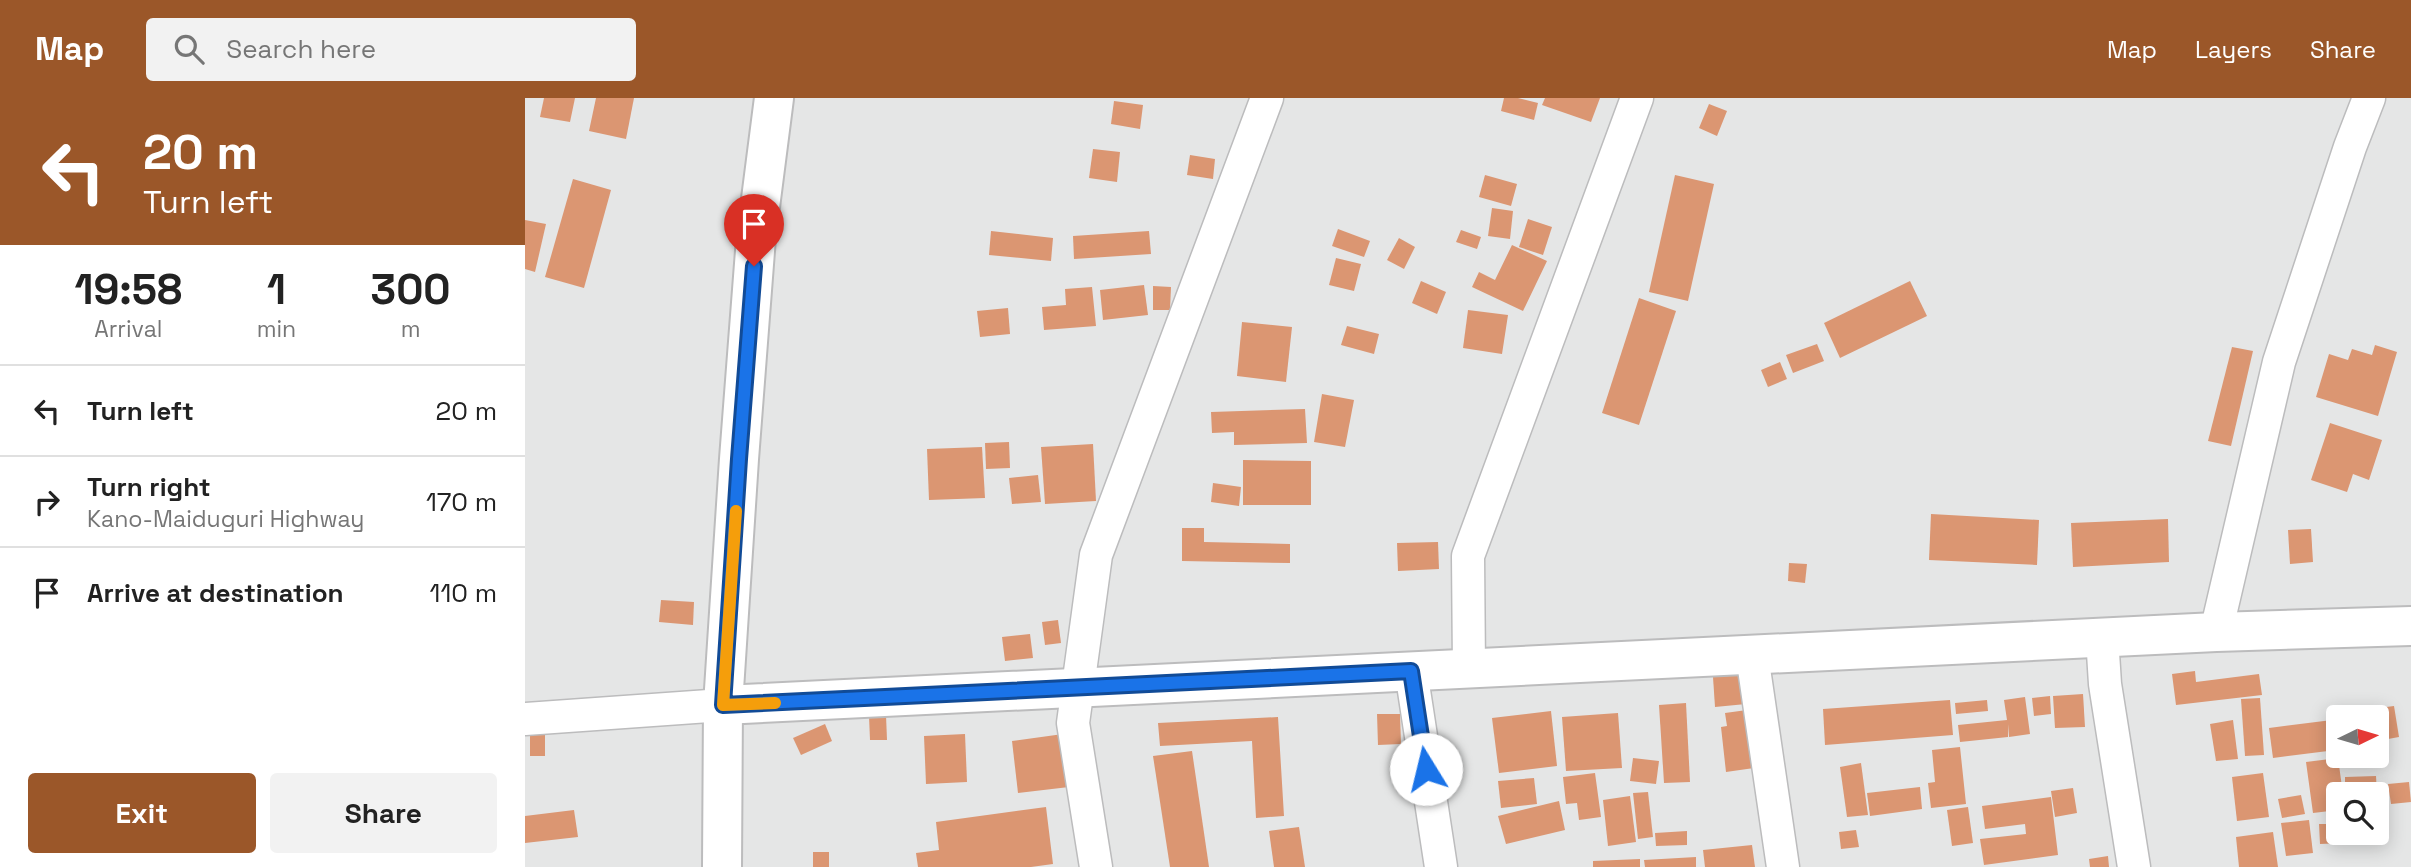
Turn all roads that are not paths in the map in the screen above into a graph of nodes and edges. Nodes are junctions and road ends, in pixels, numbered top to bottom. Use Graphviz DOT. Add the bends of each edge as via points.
graph roads {
  1 [pos="774,98"];
  2 [pos="1267,98"];
  3 [pos="1637,98"];
  4 [pos="2369,98"];
  5 [pos="2411,626"];
  6 [pos="2216,632"];
  7 [pos="2102,637"];
  8 [pos="1752,655"];
  9 [pos="1469,668"];
  10 [pos="1411,671"];
  11 [pos="1077,688"];
  12 [pos="723,705"];
  13 [pos="525,719"];
  14 [pos="722,867"];
  15 [pos="1096,867"];
  16 [pos="1441,867"];
  17 [pos="1783,867"];
  18 [pos="2134,867"];
  1 -- 12 [label="main road" via="755,252"];
  2 -- 11 [label="street" via="1096,555"];
  3 -- 9 [label="street" via="1468,556"];
  4 -- 6 [label="street" via="2279,362"];
  5 -- 6 [label="main road"];
  6 -- 7 [label="main road"];
  7 -- 8 [label="main road"];
  7 -- 18 [label="street" via="2105,684"];
  8 -- 9 [label="main road"];
  8 -- 17 [label="street"];
  9 -- 10 [label="main road"];
  10 -- 11 [label="main road"];
  10 -- 16 [label="street"];
  11 -- 12 [label="main road"];
  11 -- 15 [label="street" via="1073,723"];
  12 -- 13 [label="street"];
  12 -- 14 [label="main road"];
}
